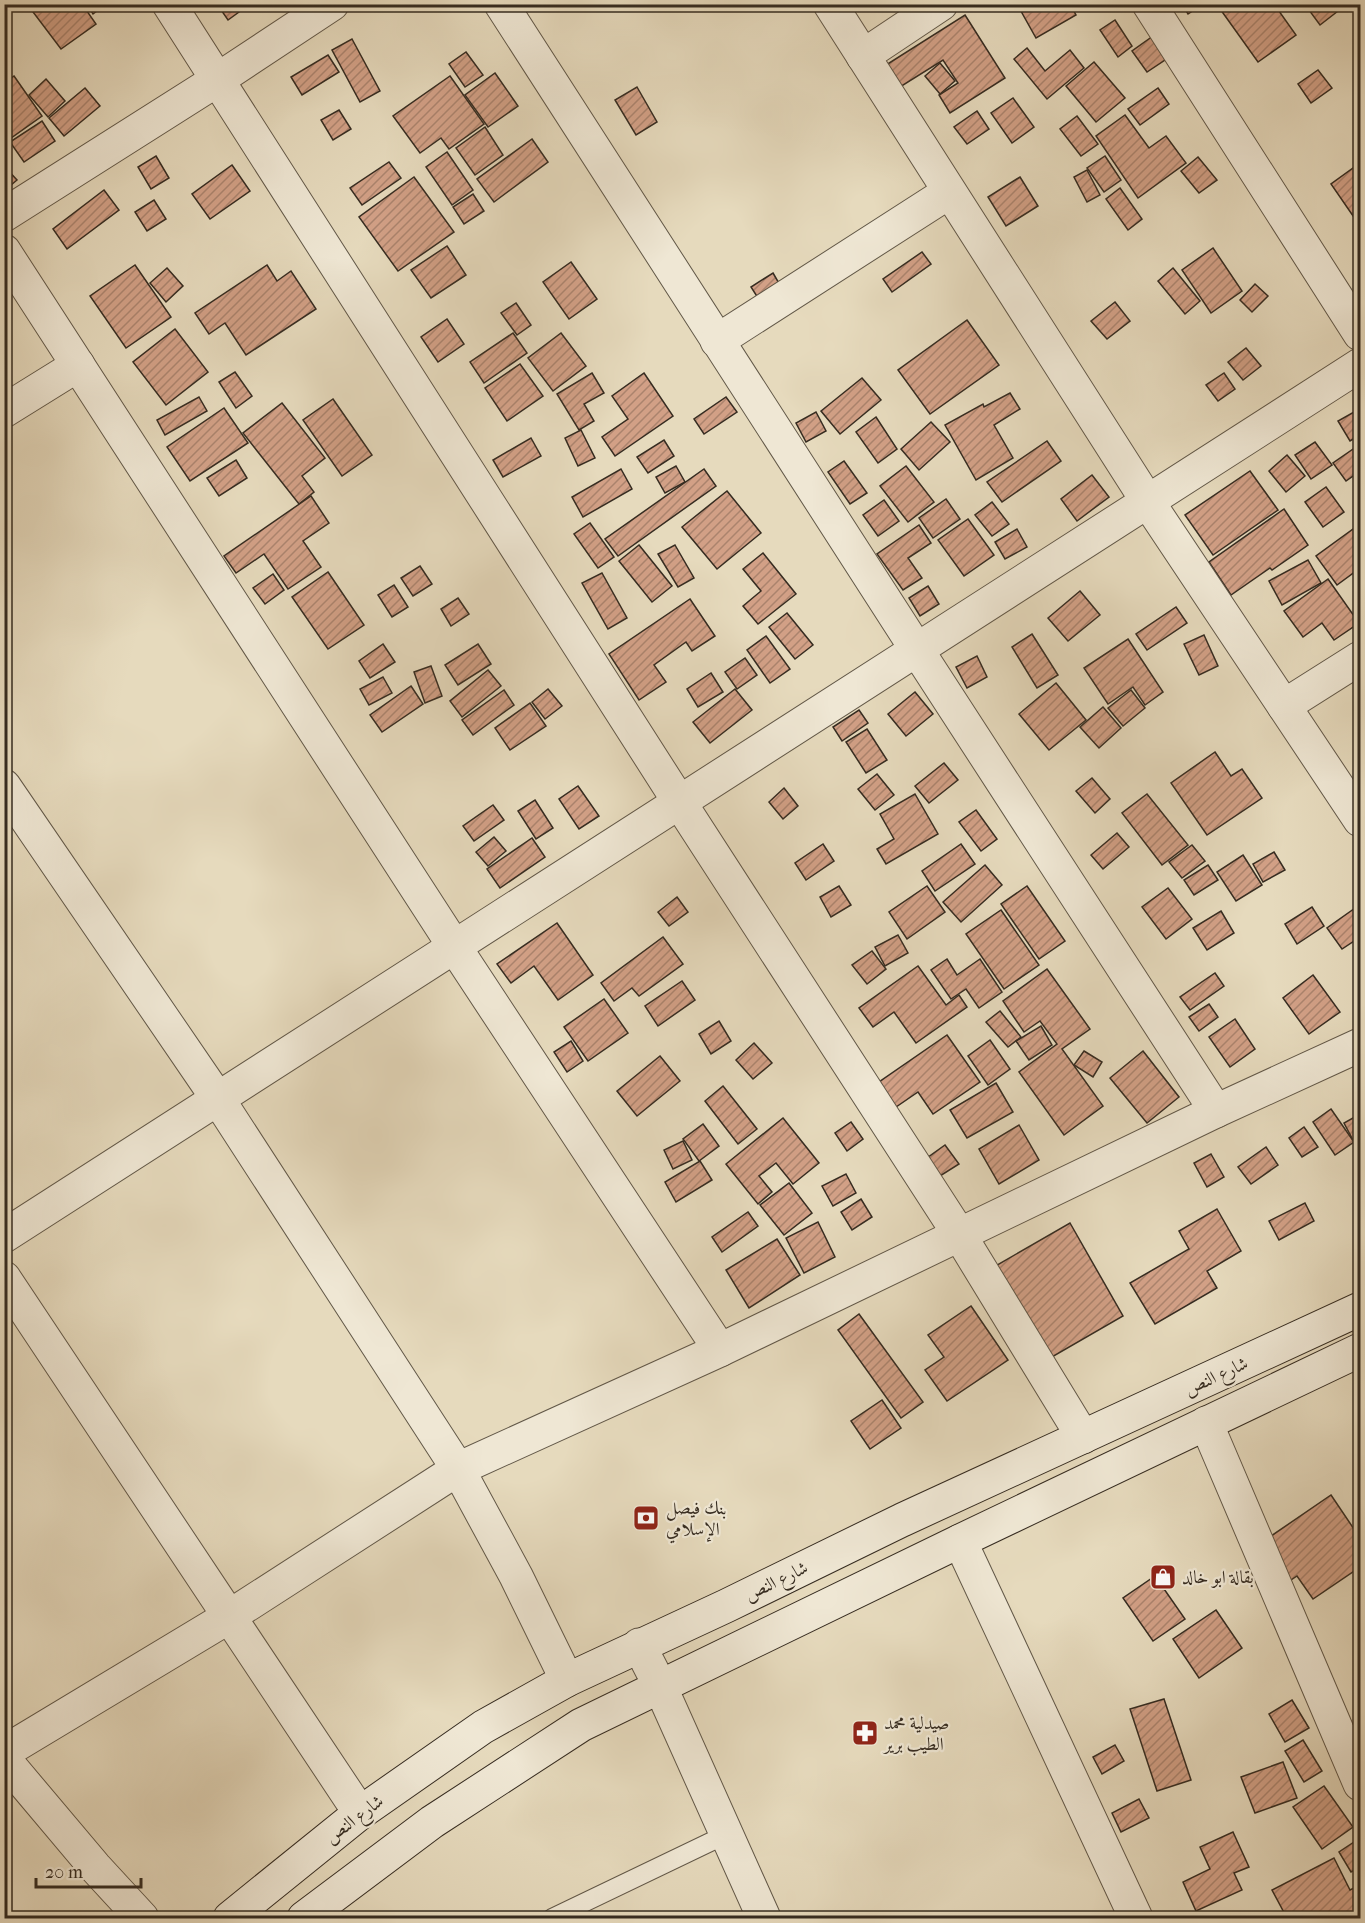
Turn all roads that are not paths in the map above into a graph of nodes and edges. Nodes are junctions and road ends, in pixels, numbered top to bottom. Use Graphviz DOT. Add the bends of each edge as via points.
graph roads {
  1 [pos="169,4"];
  2 [pos="332,4"];
  3 [pos="501,4"];
  4 [pos="830,4"];
  5 [pos="941,4"];
  6 [pos="1149,4"];
  7 [pos="863,56"];
  8 [pos="217,80"];
  9 [pos="949,192"];
  10 [pos="4,215"];
  11 [pos="4,251"];
  12 [pos="1360,334"];
  13 [pos="717,340"];
  14 [pos="78,364"];
  15 [pos="1360,365"];
  16 [pos="4,411"];
  17 [pos="1148,502"];
  18 [pos="916,650"];
  19 [pos="1360,658"];
  20 [pos="1284,706"];
  21 [pos="4,786"];
  22 [pos="680,803"];
  23 [pos="1360,819"];
  24 [pos="454,946"];
  25 [pos="1360,1045"];
  26 [pos="218,1099"];
  27 [pos="1216,1111"];
  28 [pos="958,1234"];
  29 [pos="4,1236"];
  30 [pos="4,1278"];
  31 [pos="1360,1309"];
  32 [pos="720,1350"];
  33 [pos="1360,1350"];
  34 [pos="1206,1423"];
  35 [pos="1083,1437"];
  36 [pos="458,1469"];
  37 [pos="960,1541"];
  38 [pos="230,1616"];
  39 [pos="639,1645"];
  40 [pos="567,1680"];
  41 [pos="660,1686"];
  42 [pos="4,1752"];
  43 [pos="4,1759"];
  44 [pos="1360,1784"];
  45 [pos="360,1813"];
  46 [pos="727,1834"];
  47 [pos="142,1918"];
  48 [pos="230,1918"];
  49 [pos="304,1918"];
  50 [pos="552,1918"];
  51 [pos="764,1918"];
  52 [pos="1136,1918"];
  1 -- 8 [label="street"];
  2 -- 8 [label="street"];
  3 -- 13 [label="street"];
  4 -- 7 [label="street"];
  5 -- 7 [label="street"];
  6 -- 12 [label="street"];
  7 -- 9 [label="street"];
  8 -- 10 [label="street"];
  8 -- 22 [label="street"];
  9 -- 13 [label="street"];
  9 -- 17 [label="street"];
  11 -- 14 [label="street"];
  13 -- 18 [label="street"];
  14 -- 16 [label="street"];
  14 -- 24 [label="street"];
  15 -- 17 [label="street"];
  17 -- 18 [label="street"];
  17 -- 20 [label="street"];
  18 -- 22 [label="street"];
  18 -- 27 [label="street"];
  19 -- 20 [label="street"];
  20 -- 23 [label="street"];
  21 -- 26 [label="street"];
  22 -- 24 [label="street"];
  22 -- 28 [label="street"];
  24 -- 26 [label="street"];
  24 -- 32 [label="street"];
  25 -- 27 [label="street"];
  26 -- 29 [label="street"];
  26 -- 36 [label="street"];
  27 -- 28 [label="street"];
  28 -- 32 [label="street"];
  28 -- 35 [label="street"];
  30 -- 38 [label="street"];
  31 -- 35 [label="street, شارع النص"];
  32 -- 36 [label="street"];
  33 -- 34 [label="street"];
  34 -- 37 [label="street"];
  34 -- 44 [label="street"];
  35 -- 39 [label="street, شارع النص"];
  36 -- 38 [label="street"];
  36 -- 40 [label="street"];
  37 -- 41 [label="street"];
  37 -- 52 [label="street"];
  38 -- 42 [label="street"];
  38 -- 45 [label="street"];
  39 -- 40 [label="street, شارع النص"];
  39 -- 41 [label="street"];
  40 -- 45 [label="street, شارع النص" via="483,1727"];
  41 -- 46 [label="street"];
  41 -- 49 [label="street" via="581,1725 508,1771 432,1822"];
  43 -- 47 [label="street"];
  45 -- 48 [label="street, شارع النص"];
  46 -- 50 [label="lane"];
  46 -- 51 [label="street"];
}
